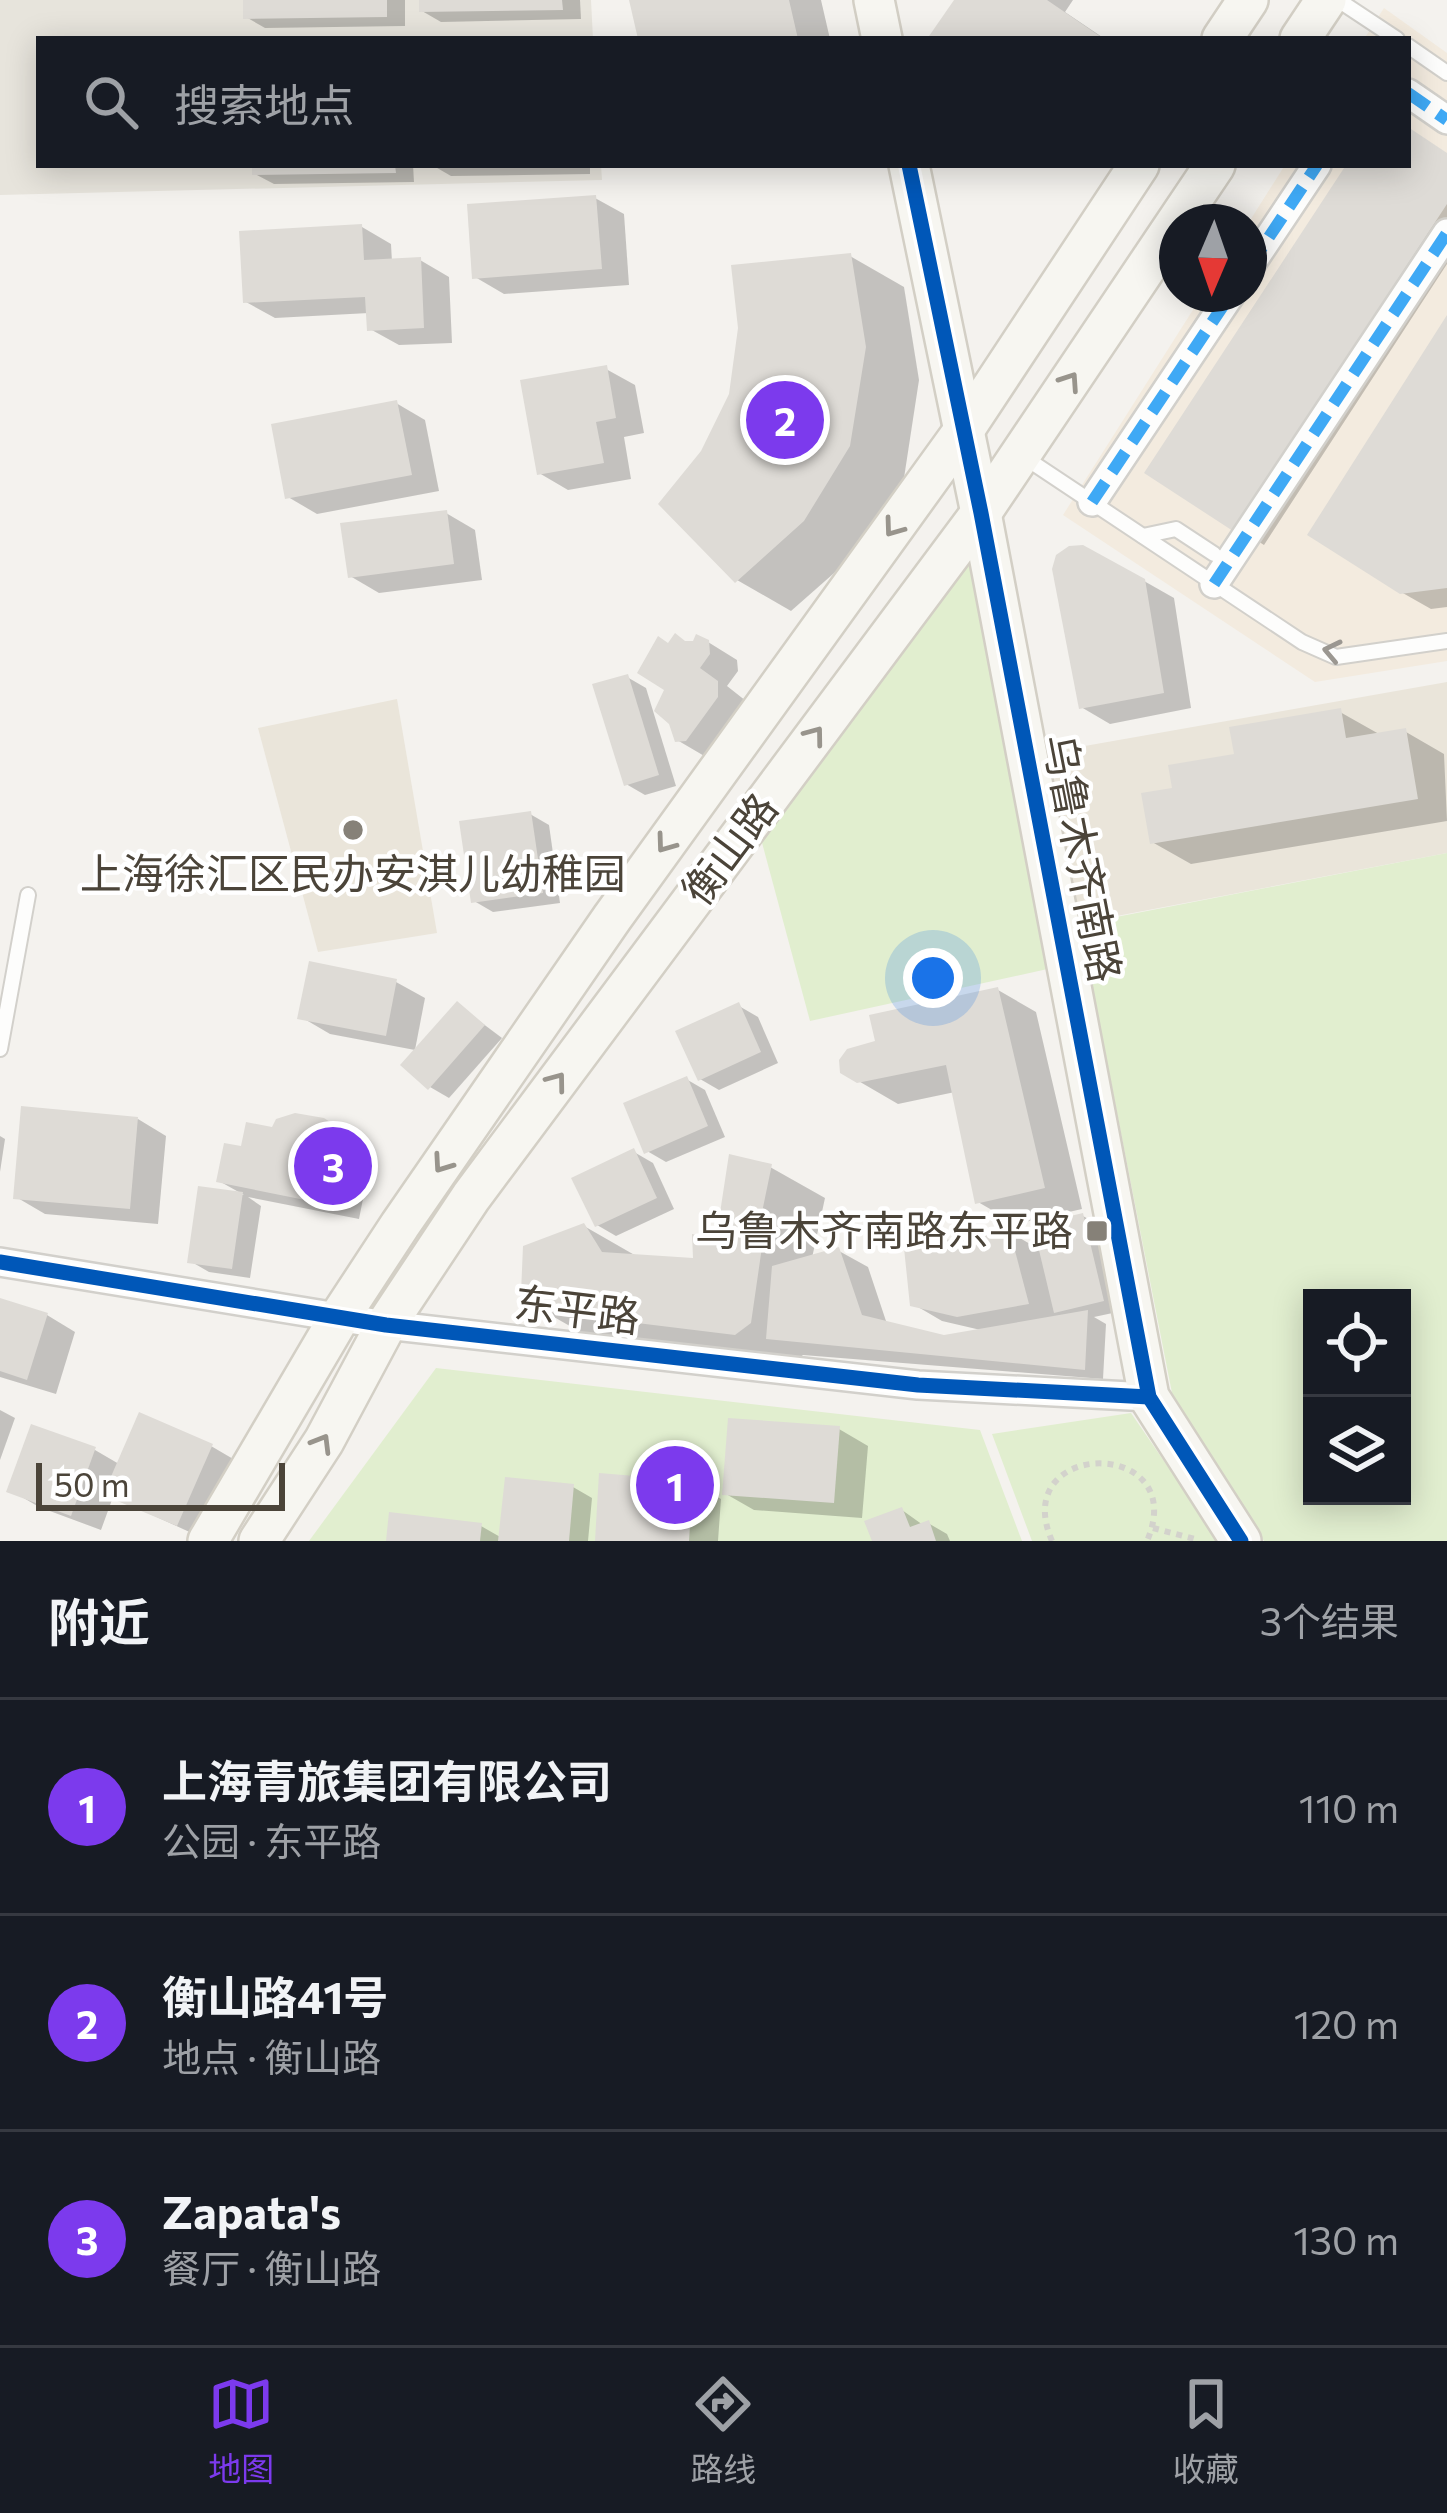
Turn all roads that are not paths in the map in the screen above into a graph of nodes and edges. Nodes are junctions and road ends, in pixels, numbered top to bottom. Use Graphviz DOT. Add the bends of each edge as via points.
graph roads {
  1 [pos="874,0"];
  2 [pos="1248,0"];
  3 [pos="1326,0"];
  4 [pos="1338,0"];
  5 [pos="881,36"];
  6 [pos="1224,36"];
  7 [pos="1302,36"];
  8 [pos="1392,36"];
  9 [pos="1411,48"];
  10 [pos="1447,73"];
  11 [pos="1411,95"];
  12 [pos="1447,120"];
  13 [pos="910,168"];
  14 [pos="1137,168"];
  15 [pos="1213,168"];
  16 [pos="1315,168"];
  17 [pos="1447,233"];
  18 [pos="1267,240"];
  19 [pos="1219,312"];
  20 [pos="962,433"];
  21 [pos="1020,455"];
  22 [pos="1092,502"];
  23 [pos="981,513"];
  24 [pos="1143,536"];
  25 [pos="1214,554"];
  26 [pos="1214,584"];
  27 [pos="1447,641"];
  28 [pos="28,895"];
  29 [pos="0,1049"];
  30 [pos="0,1262"];
  31 [pos="339,1318"];
  32 [pos="386,1324"];
  33 [pos="1149,1397"];
  34 [pos="208,1541"];
  35 [pos="259,1541"];
  36 [pos="1241,1541"];
  1 -- 5 [label="main road"];
  2 -- 6 [label="main road"];
  3 -- 7 [label="main road"];
  4 -- 8 [label="lane"];
  9 -- 10 [label="lane"];
  11 -- 12 [label="street"];
  13 -- 20 [label="main road, 乌鲁木齐南路"];
  14 -- 20 [label="main road, 衡山路"];
  21 -- 15 [label="main road, 衡山路, one-way"];
  16 -- 18 [label="street"];
  17 -- 26 [label="street"];
  19 -- 22 [label="street"];
  20 -- 23 [label="main road, 乌鲁木齐南路"];
  20 -- 31 [label="main road, 衡山路, one-way" via="612,918"];
  21 -- 22 [label="lane"];
  21 -- 23 [label="main road, 衡山路"];
  22 -- 24 [label="lane"];
  32 -- 23 [label="main road, 衡山路, one-way" via="471,1197"];
  23 -- 33 [label="main road, 乌鲁木齐南路"];
  24 -- 25 [label="lane" via="1176,529"];
  24 -- 26 [label="lane"];
  27 -- 26 [label="lane, one-way" via="1336,657"];
  28 -- 29 [label="lane"];
  30 -- 31 [label="street, 东平路"];
  31 -- 32 [label="street, 东平路"];
  31 -- 34 [label="main road, 衡山路"];
  32 -- 33 [label="street, 东平路" via="918,1385"];
  35 -- 32 [label="main road, 衡山路, one-way"];
  33 -- 36 [label="main road, 乌鲁木齐南路"];
}
